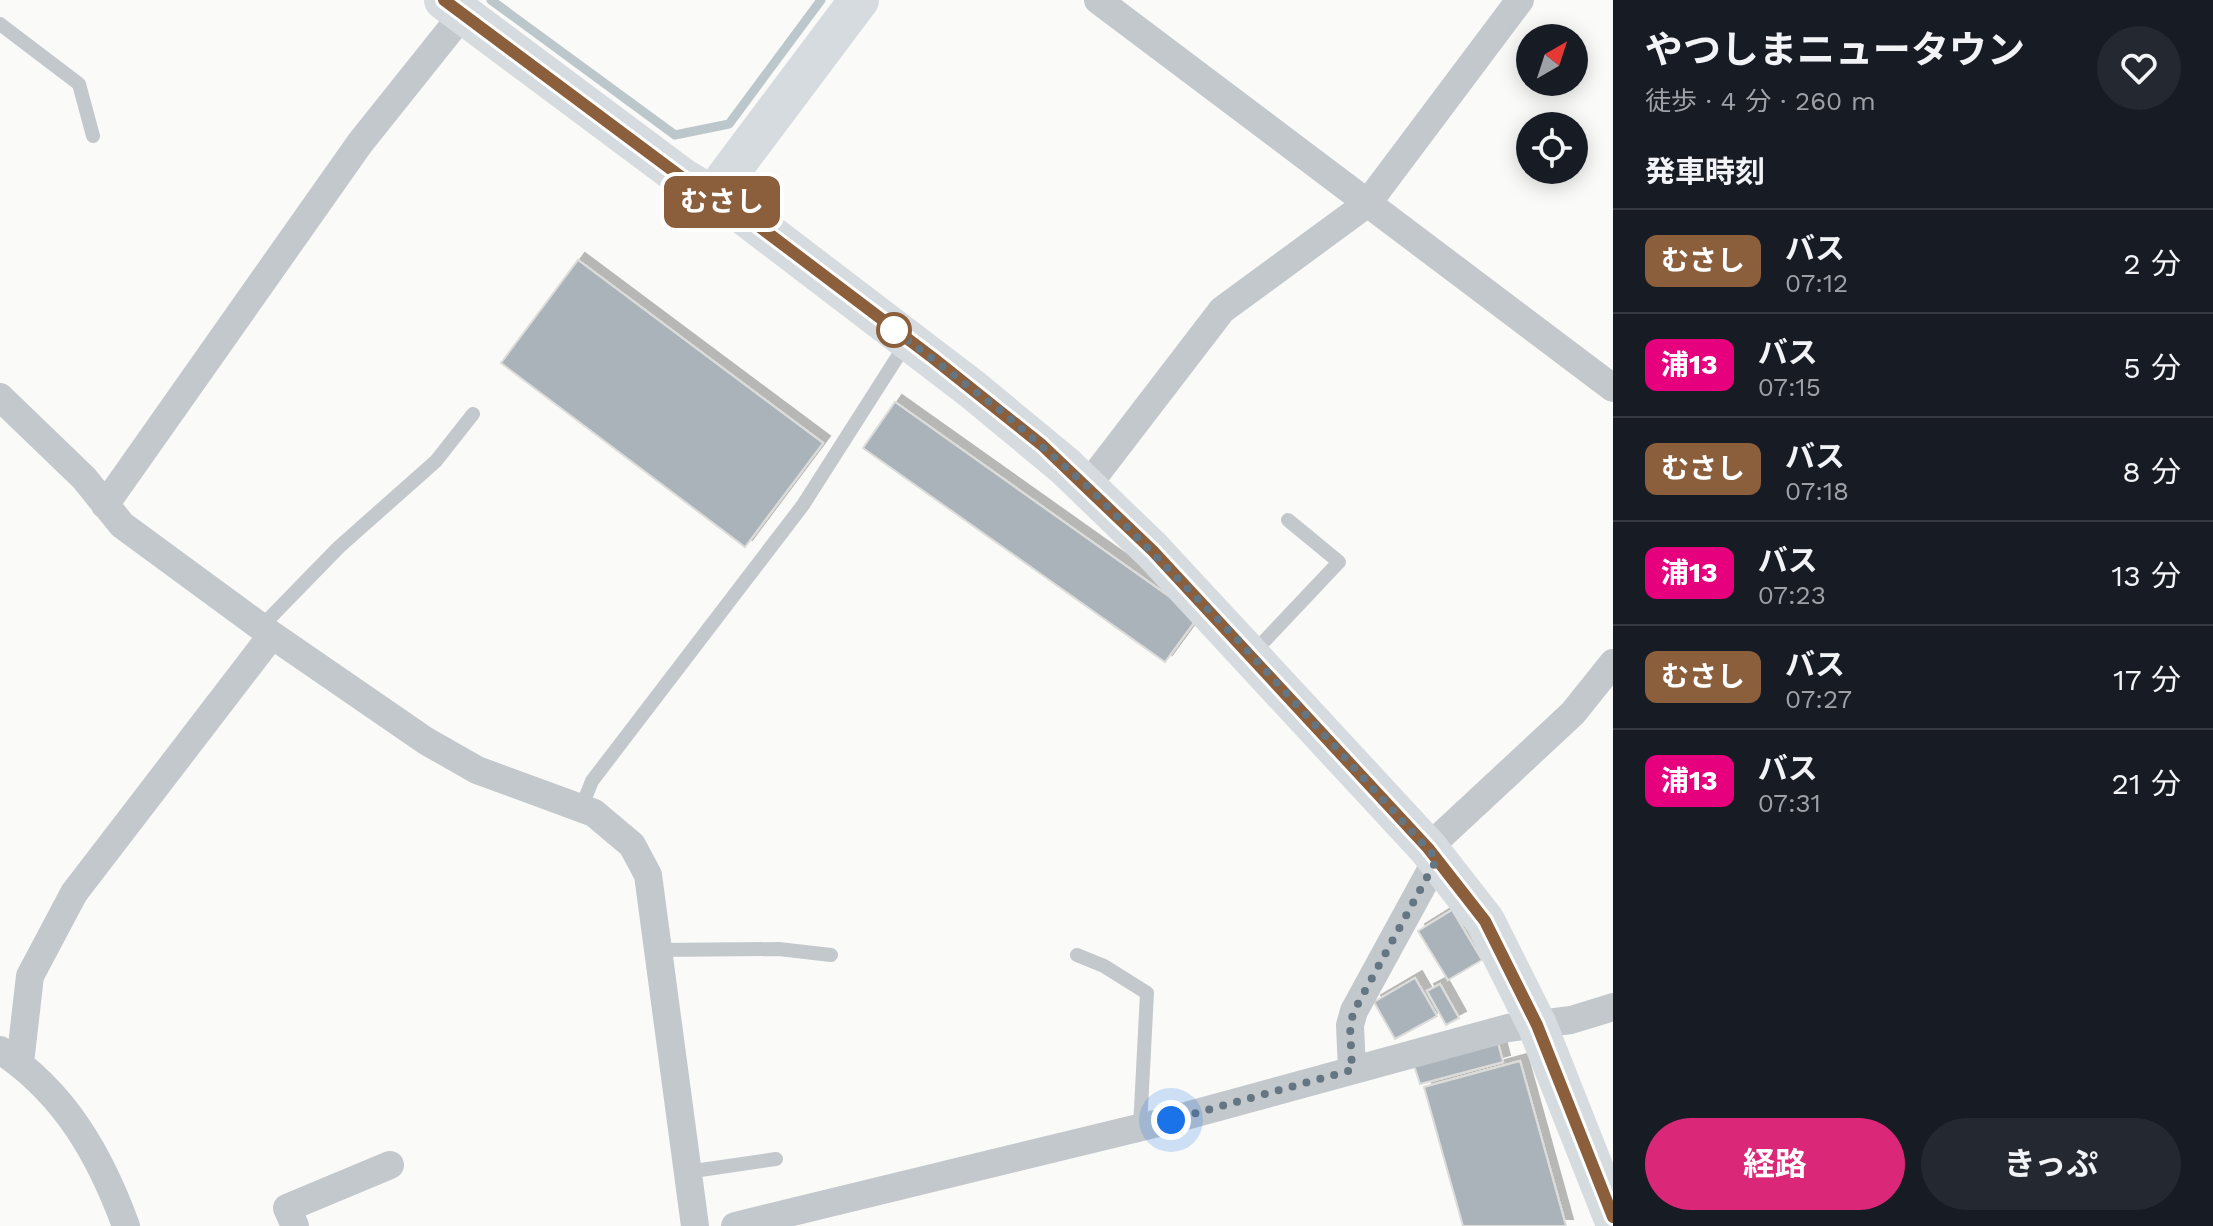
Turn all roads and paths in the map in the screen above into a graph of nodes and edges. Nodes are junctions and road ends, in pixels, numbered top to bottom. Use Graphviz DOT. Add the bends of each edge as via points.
graph roads {
  1 [pos="859,0"];
  2 [pos="1098,0"];
  3 [pos="1520,0"];
  4 [pos="454,7"];
  5 [pos="0,24"];
  6 [pos="93,136"];
  7 [pos="712,196"];
  8 [pos="1366,203"];
  9 [pos="908,340"];
  10 [pos="1613,388"];
  11 [pos="0,397"];
  12 [pos="473,414"];
  13 [pos="1087,486"];
  14 [pos="105,505"];
  15 [pos="1288,520"];
  16 [pos="267,631"];
  17 [pos="1251,655"];
  18 [pos="1613,663"];
  19 [pos="582,806"];
  20 [pos="1433,853"];
  21 [pos="658,950"];
  22 [pos="831,955"];
  23 [pos="1077,955"];
  24 [pos="1613,1007"];
  25 [pos="1537,1025"];
  26 [pos="10,1056"];
  27 [pos="1352,1070"];
  28 [pos="1140,1128"];
  29 [pos="776,1159"];
  30 [pos="390,1165"];
  31 [pos="687,1172"];
  32 [pos="1613,1217"];
  33 [pos="126,1226"];
  34 [pos="295,1226"];
  35 [pos="695,1226"];
  36 [pos="735,1226"];
  1 -- 7 [label="street"];
  2 -- 8 [label="street"];
  3 -- 8 [label="street"];
  4 -- 7 [label="street"];
  4 -- 14 [label="street"];
  5 -- 6 [label="lane" via="79,84"];
  7 -- 9 [label="street"];
  8 -- 10 [label="street"];
  8 -- 13 [label="street" via="1222,310"];
  9 -- 13 [label="street"];
  9 -- 19 [label="lane" via="803,505 592,781"];
  11 -- 14 [label="street"];
  12 -- 16 [label="lane" via="436,461 339,547"];
  13 -- 17 [label="street"];
  14 -- 16 [label="street" via="122,525"];
  15 -- 17 [label="lane" via="1339,562"];
  16 -- 19 [label="street" via="460,761"];
  16 -- 26 [label="street" via="74,893 30,976"];
  17 -- 20 [label="street"];
  18 -- 20 [label="street" via="1573,713"];
  19 -- 21 [label="street" via="632,845 643,862"];
  20 -- 25 [label="street" via="1497,939"];
  20 -- 27 [label="street" via="1354,1011"];
  21 -- 22 [label="lane" via="779,949"];
  21 -- 31 [label="street"];
  23 -- 28 [label="lane" via="1147,993"];
  24 -- 25 [label="street"];
  25 -- 27 [label="street"];
  25 -- 32 [label="street"];
  26 -- 33 [label="street" via="87,1137"];
  27 -- 28 [label="street"];
  28 -- 36 [label="street"];
  29 -- 31 [label="lane"];
  30 -- 34 [label="street" via="287,1208"];
  31 -- 35 [label="street"];
}
